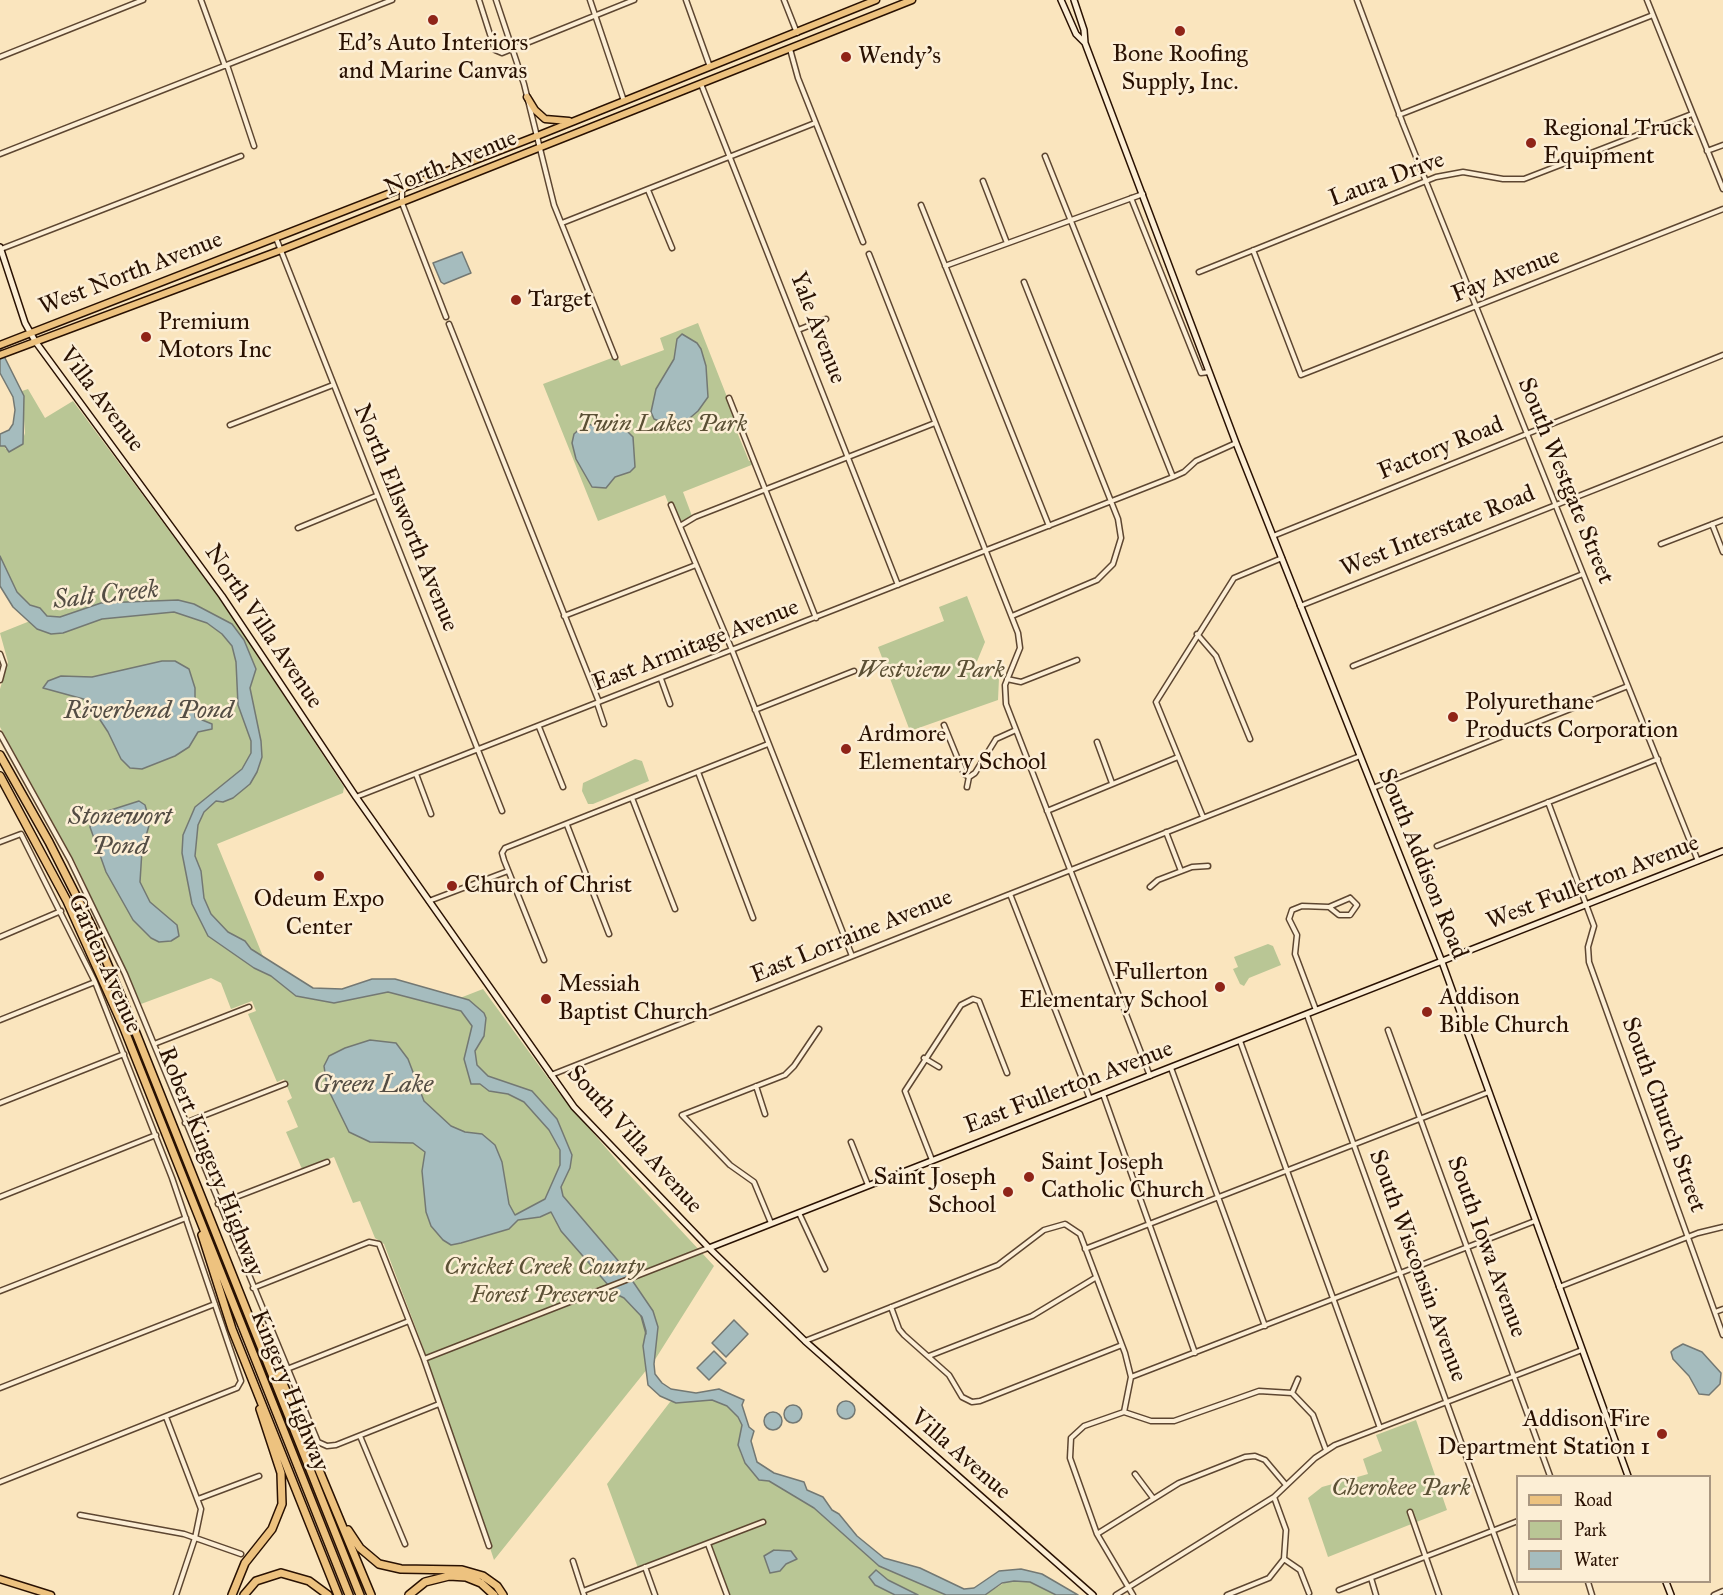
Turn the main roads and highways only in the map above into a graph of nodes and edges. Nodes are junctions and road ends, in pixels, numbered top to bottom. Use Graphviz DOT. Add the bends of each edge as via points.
graph roads {
  1 [pos="875,0"];
  2 [pos="912,0"];
  3 [pos="527,97"];
  4 [pos="573,121"];
  5 [pos="276,237"];
  6 [pos="3,344"];
  7 [pos="0,355"];
  8 [pos="0,755"];
  9 [pos="0,776"];
  10 [pos="183,1174"];
  11 [pos="224,1249"];
  12 [pos="254,1383"];
  13 [pos="306,1437"];
  14 [pos="0,1579"];
  15 [pos="51,1595"];
  16 [pos="232,1595"];
  17 [pos="244,1595"];
  18 [pos="328,1595"];
  19 [pos="338,1595"];
  20 [pos="349,1595"];
  21 [pos="360,1595"];
  22 [pos="371,1595"];
  23 [pos="409,1595"];
  24 [pos="494,1595"];
  25 [pos="503,1595"];
  1 -- 4 [label="main road, North Avenue"];
  2 -- 7 [label="main road, North Avenue" via="402,203"];
  3 -- 4 [label="main road" via="545,119"];
  4 -- 5 [label="main road, North Avenue"];
  5 -- 6 [label="main road, West North Avenue"];
  8 -- 11 [label="highway, Robert Kingery Highway" via="92,927"];
  9 -- 10 [label="highway, Kingery Highway" via="93,957"];
  10 -- 12 [label="highway" via="232,1329"];
  10 -- 20 [label="highway, Kingery Highway"];
  11 -- 13 [label="highway"];
  11 -- 21 [label="highway, Robert Kingery Highway"];
  12 -- 16 [label="highway" via="281,1473 282,1504 272,1529 245,1563"];
  12 -- 19 [label="highway"];
  13 -- 22 [label="highway"];
  13 -- 25 [label="highway" via="351,1534 374,1560 393,1568 462,1570 483,1576"];
  14 -- 15 [label="main road"];
  17 -- 18 [label="highway" via="256,1581 281,1573 309,1581"];
  23 -- 24 [label="highway" via="425,1582 449,1576 481,1583"];
}
